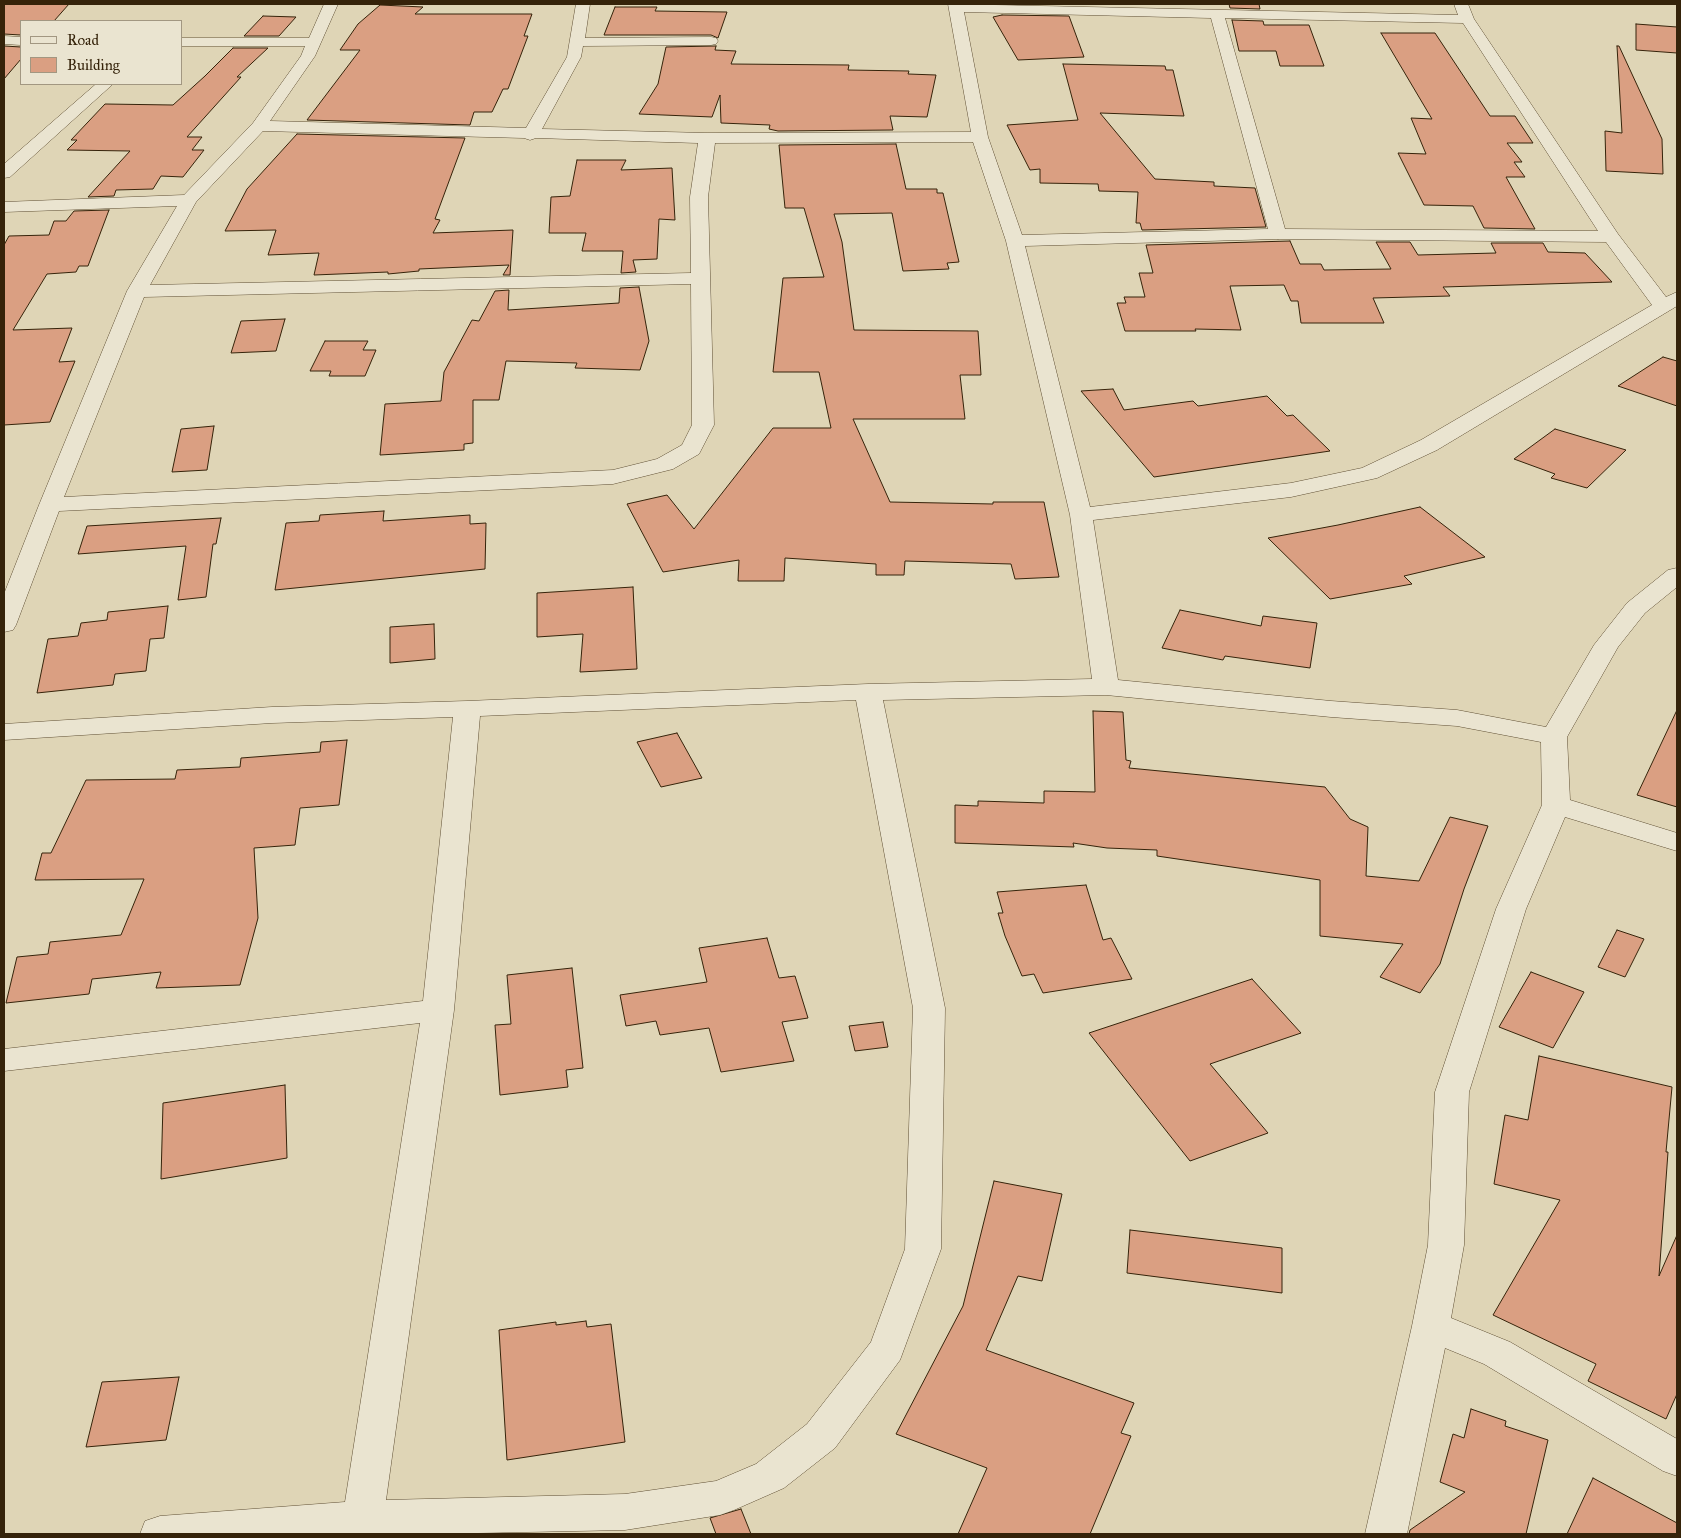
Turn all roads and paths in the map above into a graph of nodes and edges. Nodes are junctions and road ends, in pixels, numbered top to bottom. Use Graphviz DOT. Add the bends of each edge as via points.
graph roads {
  1 [pos="331,4"];
  2 [pos="583,4"];
  3 [pos="956,6"];
  4 [pos="1464,11"];
  5 [pos="1217,14"];
  6 [pos="4,40"];
  7 [pos="20,40"];
  8 [pos="711,41"];
  9 [pos="182,42"];
  10 [pos="314,42"];
  11 [pos="578,42"];
  12 [pos="104,85"];
  13 [pos="258,126"];
  14 [pos="530,135"];
  15 [pos="980,137"];
  16 [pos="707,138"];
  17 [pos="4,173"];
  18 [pos="189,200"];
  19 [pos="4,207"];
  20 [pos="1278,234"];
  21 [pos="1611,237"];
  22 [pos="1015,241"];
  23 [pos="700,278"];
  24 [pos="136,291"];
  25 [pos="1670,302"];
  26 [pos="50,504"];
  27 [pos="1080,515"];
  28 [pos="1677,575"];
  29 [pos="4,625"];
  30 [pos="1106,687"];
  31 [pos="868,692"];
  32 [pos="467,709"];
  33 [pos="4,732"];
  34 [pos="1554,737"];
  35 [pos="1556,805"];
  36 [pos="1677,842"];
  37 [pos="438,1010"];
  38 [pos="4,1060"];
  39 [pos="1431,1326"];
  40 [pos="1677,1460"];
  41 [pos="363,1518"];
  42 [pos="160,1534"];
  43 [pos="1386,1534"];
  1 -- 10 [label="street"];
  2 -- 11 [label="street"];
  3 -- 5 [label="street"];
  3 -- 15 [label="street"];
  4 -- 5 [label="street"];
  4 -- 21 [label="street"];
  5 -- 20 [label="street"];
  6 -- 7 [label="street"];
  8 -- 11 [label="street"];
  9 -- 10 [label="street"];
  10 -- 13 [label="street" via="308,56"];
  11 -- 14 [label="street" via="567,72"];
  12 -- 17 [label="street"];
  13 -- 14 [label="street"];
  13 -- 18 [label="street"];
  14 -- 16 [label="street"];
  15 -- 16 [label="street"];
  15 -- 22 [label="street"];
  16 -- 23 [label="street" via="700,197"];
  18 -- 19 [label="street"];
  18 -- 24 [label="street"];
  20 -- 21 [label="street"];
  20 -- 22 [label="street"];
  21 -- 25 [label="street"];
  22 -- 27 [label="street"];
  23 -- 24 [label="street"];
  23 -- 26 [label="street" via="703,426 691,449 665,464 614,477"];
  24 -- 26 [label="street"];
  25 -- 27 [label="street" via="1429,445 1369,473 1292,490"];
  26 -- 29 [label="street"];
  27 -- 30 [label="street"];
  28 -- 34 [label="street" via="1636,608 1607,645"];
  30 -- 31 [label="street"];
  30 -- 34 [label="street" via="1457,718"];
  31 -- 32 [label="street"];
  31 -- 41 [label="street" via="928,1008 923,1249 888,1349 821,1436 770,1476 720,1498 625,1512"];
  32 -- 33 [label="street" via="272,715"];
  32 -- 37 [label="street"];
  34 -- 35 [label="street"];
  35 -- 36 [label="street"];
  35 -- 39 [label="street" via="1511,909 1452,1092 1446,1245"];
  37 -- 38 [label="street"];
  37 -- 41 [label="street"];
  39 -- 40 [label="street" via="1497,1353"];
  39 -- 43 [label="street"];
  41 -- 42 [label="street"];
}
